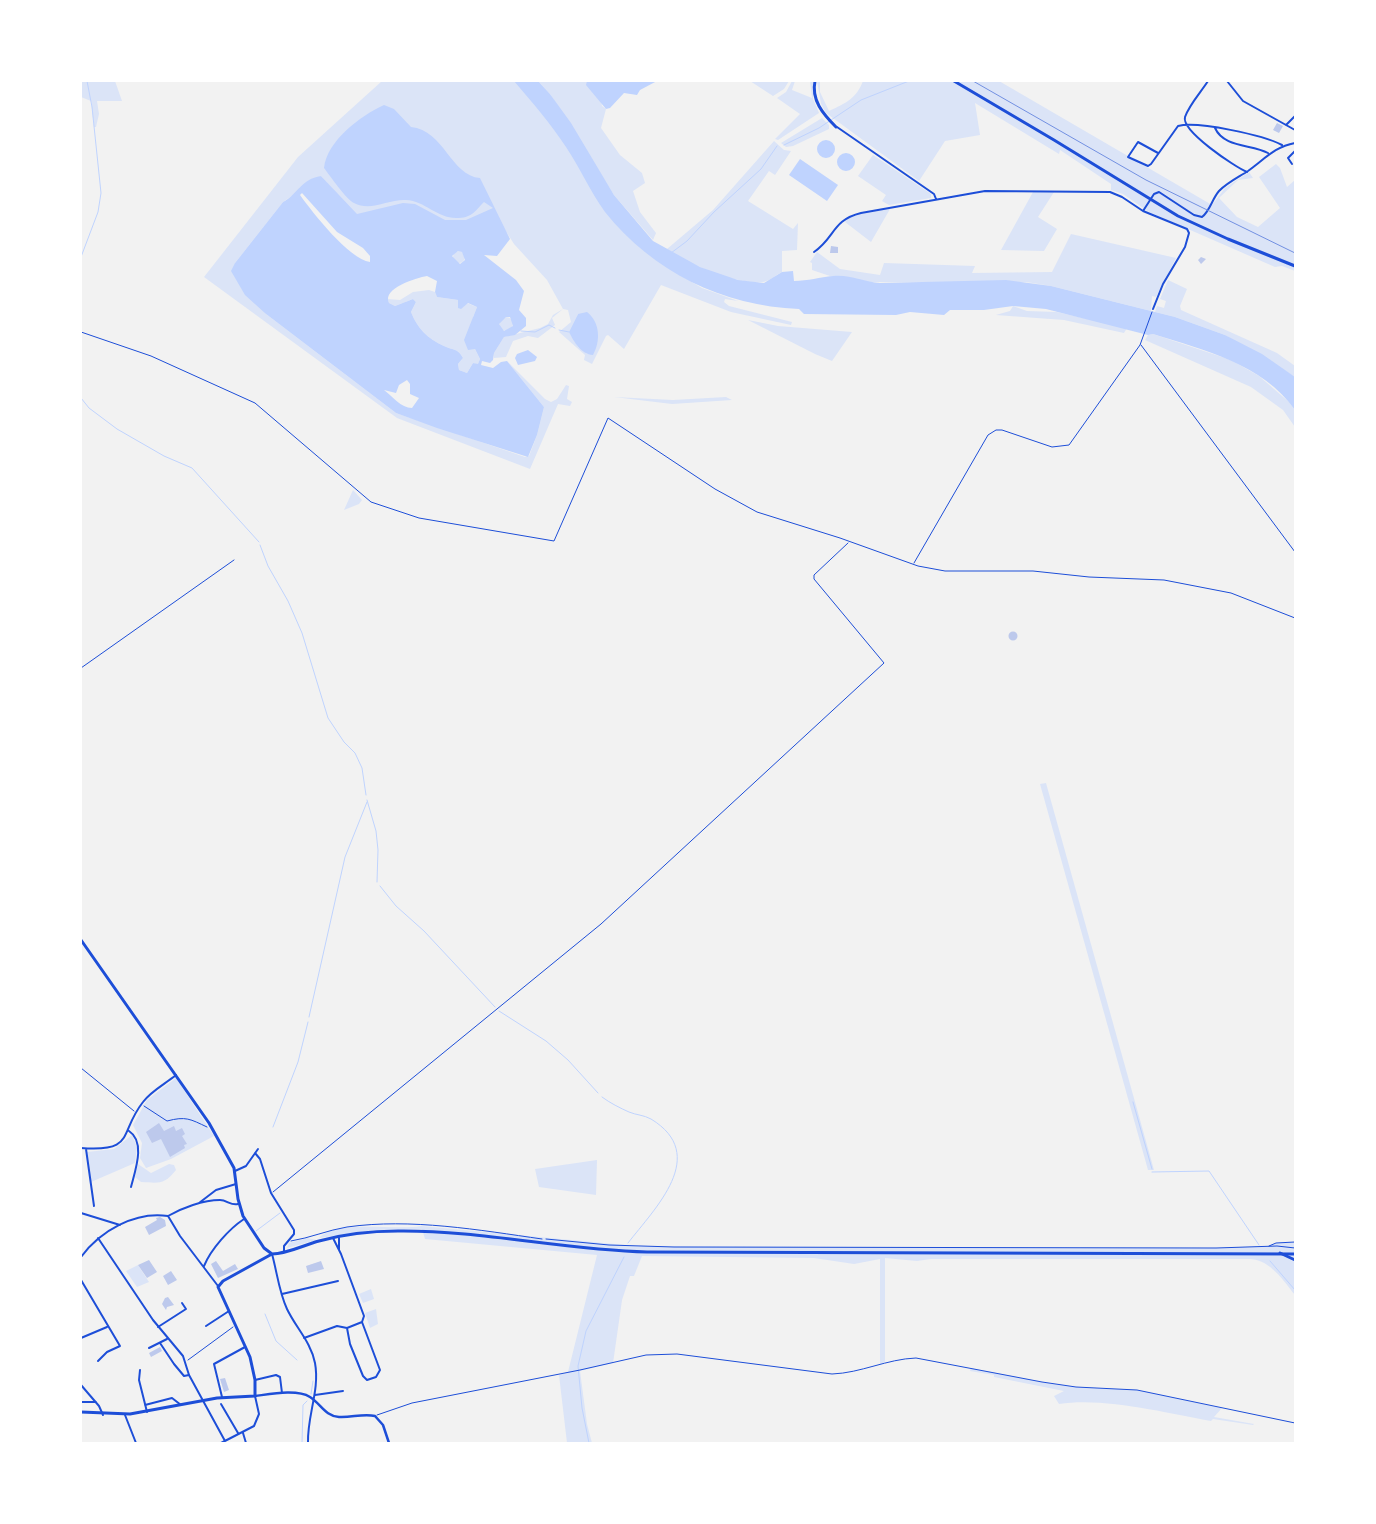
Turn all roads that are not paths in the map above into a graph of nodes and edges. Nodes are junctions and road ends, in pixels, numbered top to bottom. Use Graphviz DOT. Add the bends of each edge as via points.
graph roads {
  1 [pos="815,81"];
  2 [pos="954,81"];
  3 [pos="1208,81"];
  4 [pos="1227,81"];
  5 [pos="1295,116"];
  6 [pos="1185,124"];
  7 [pos="1281,124"];
  8 [pos="834,125"];
  9 [pos="1215,128"];
  10 [pos="1295,130"];
  11 [pos="1295,143"];
  12 [pos="1282,146"];
  13 [pos="1295,151"];
  14 [pos="1268,153"];
  15 [pos="1158,154"];
  16 [pos="1292,164"];
  17 [pos="1247,172"];
  18 [pos="936,199"];
  19 [pos="1143,211"];
  20 [pos="814,252"];
  21 [pos="1295,266"];
  22 [pos="1153,309"];
  23 [pos="81,332"];
  24 [pos="1295,618"];
  25 [pos="81,940"];
  26 [pos="176,1074"];
  27 [pos="129,1131"];
  28 [pos="81,1148"];
  29 [pos="86,1148"];
  30 [pos="258,1149"];
  31 [pos="255,1153"];
  32 [pos="235,1171"];
  33 [pos="236,1184"];
  34 [pos="132,1187"];
  35 [pos="199,1203"];
  36 [pos="238,1204"];
  37 [pos="94,1206"];
  38 [pos="81,1213"];
  39 [pos="168,1216"];
  40 [pos="244,1219"];
  41 [pos="120,1225"];
  42 [pos="338,1237"];
  43 [pos="98,1238"];
  44 [pos="332,1238"];
  45 [pos="339,1250"];
  46 [pos="284,1252"];
  47 [pos="1280,1253"];
  48 [pos="272,1254"];
  49 [pos="1295,1254"];
  50 [pos="81,1257"];
  51 [pos="1295,1260"];
  52 [pos="204,1266"];
  53 [pos="81,1280"];
  54 [pos="338,1281"];
  55 [pos="218,1286"];
  56 [pos="282,1294"];
  57 [pos="182,1303"];
  58 [pos="229,1311"];
  59 [pos="362,1322"];
  60 [pos="206,1326"];
  61 [pos="107,1327"];
  62 [pos="158,1327"];
  63 [pos="347,1328"];
  64 [pos="81,1338"];
  65 [pos="304,1338"];
  66 [pos="167,1339"];
  67 [pos="160,1343"];
  68 [pos="246,1347"];
  69 [pos="149,1348"];
  70 [pos="98,1361"];
  71 [pos="140,1370"];
  72 [pos="189,1375"];
  73 [pos="255,1380"];
  74 [pos="81,1385"];
  75 [pos="343,1391"];
  76 [pos="282,1393"];
  77 [pos="315,1395"];
  78 [pos="255,1396"];
  79 [pos="222,1397"];
  80 [pos="202,1400"];
  81 [pos="313,1400"];
  82 [pos="81,1402"];
  83 [pos="96,1402"];
  84 [pos="221,1404"];
  85 [pos="145,1405"];
  86 [pos="181,1405"];
  87 [pos="81,1412"];
  88 [pos="146,1412"];
  89 [pos="103,1414"];
  90 [pos="124,1414"];
  91 [pos="243,1432"];
  92 [pos="238,1433"];
  93 [pos="225,1441"];
  94 [pos="136,1443"];
  95 [pos="221,1443"];
  96 [pos="246,1443"];
  97 [pos="308,1443"];
  98 [pos="389,1443"];
  1 -- 8 [label="main road" via="815,96 820,109"];
  2 -- 21 [label="main road" via="1178,216"];
  3 -- 6 [label="street" via="1185,117"];
  4 -- 7 [label="street" via="1243,101"];
  5 -- 7 [label="street" via="1287,125"];
  6 -- 9 [label="street"];
  6 -- 15 [label="street" via="1178,126"];
  6 -- 17 [label="street" via="1193,135"];
  7 -- 10 [label="street"];
  8 -- 18 [label="street" via="934,194"];
  9 -- 12 [label="street" via="1267,138"];
  9 -- 14 [label="street" via="1217,134 1226,140"];
  11 -- 12 [label="street"];
  12 -- 14 [label="street"];
  13 -- 16 [label="street" via="1288,158"];
  14 -- 17 [label="street"];
  15 -- 15 [label="street" via="1148,166 1128,157 1138,142"];
  17 -- 19 [label="street" via="1218,192 1204,216 1194,215 1158,192 1152,195"];
  18 -- 19 [label="street" via="1000,190 1110,192"];
  18 -- 20 [label="street" via="846,217"];
  19 -- 22 [label="street" via="1187,230 1190,237 1165,280"];
  23 -- 24 [label="lane" via="151,356 253,402 371,502 414,517 552,542 556,540 608,418 715,489 748,507 912,564 945,571 1033,571 1170,581 1226,592"];
  25 -- 26 [label="main road"];
  26 -- 27 [label="street" via="141,1105"];
  26 -- 32 [label="main road" via="211,1126"];
  27 -- 29 [label="street" via="113,1146"];
  27 -- 34 [label="street" via="135,1136 138,1146"];
  28 -- 29 [label="street"];
  29 -- 37 [label="street"];
  30 -- 31 [label="street"];
  31 -- 32 [label="street" via="246,1166"];
  31 -- 46 [label="street" via="271,1193 294,1230"];
  32 -- 33 [label="main road"];
  33 -- 35 [label="street" via="216,1190"];
  33 -- 36 [label="main road"];
  35 -- 36 [label="street" via="222,1200"];
  35 -- 39 [label="street"];
  36 -- 40 [label="main road"];
  38 -- 41 [label="street"];
  39 -- 41 [label="street" via="150,1216"];
  39 -- 52 [label="street"];
  40 -- 48 [label="main road"];
  40 -- 52 [label="street" via="212,1252"];
  41 -- 43 [label="street"];
  42 -- 44 [label="main road"];
  42 -- 45 [label="street"];
  42 -- 47 [label="main road" via="371,1232 430,1232 647,1252"];
  43 -- 50 [label="street"];
  43 -- 62 [label="street"];
  44 -- 45 [label="street"];
  44 -- 46 [label="main road"];
  45 -- 59 [label="street" via="364,1316"];
  46 -- 48 [label="main road"];
  47 -- 49 [label="main road"];
  47 -- 51 [label="main road"];
  48 -- 55 [label="main road"];
  48 -- 56 [label="street"];
  52 -- 55 [label="street"];
  53 -- 61 [label="street"];
  54 -- 56 [label="street"];
  55 -- 58 [label="main road"];
  56 -- 65 [label="street"];
  57 -- 62 [label="street" via="186,1309"];
  58 -- 60 [label="street"];
  58 -- 68 [label="main road"];
  59 -- 63 [label="street"];
  59 -- 63 [label="street" via="380,1370 380,1375 370,1380 363,1376"];
  61 -- 64 [label="street"];
  61 -- 70 [label="street" via="120,1346"];
  62 -- 66 [label="street"];
  63 -- 65 [label="street" via="337,1326"];
  65 -- 77 [label="street" via="315,1365"];
  66 -- 67 [label="street"];
  66 -- 72 [label="street" via="185,1362"];
  67 -- 69 [label="street"];
  67 -- 72 [label="street" via="179,1371 184,1376"];
  68 -- 73 [label="main road"];
  68 -- 79 [label="street" via="214,1364"];
  71 -- 85 [label="street"];
  72 -- 80 [label="street"];
  73 -- 76 [label="street" via="276,1375 280,1377"];
  73 -- 78 [label="main road"];
  74 -- 83 [label="street"];
  75 -- 77 [label="street"];
  76 -- 78 [label="street"];
  76 -- 81 [label="street"];
  77 -- 81 [label="street"];
  78 -- 79 [label="main road"];
  78 -- 91 [label="street" via="259,1418 253,1428"];
  79 -- 80 [label="main road"];
  80 -- 86 [label="main road"];
  80 -- 93 [label="street"];
  81 -- 97 [label="street" via="307,1426"];
  81 -- 98 [label="street" via="329,1414 339,1417 376,1416"];
  82 -- 83 [label="street"];
  83 -- 89 [label="street"];
  84 -- 92 [label="street"];
  85 -- 86 [label="street" via="172,1398"];
  85 -- 88 [label="street"];
  86 -- 88 [label="main road"];
  87 -- 89 [label="main road"];
  88 -- 90 [label="main road"];
  89 -- 90 [label="main road"];
  90 -- 94 [label="street"];
  91 -- 92 [label="street"];
  91 -- 96 [label="street"];
  92 -- 93 [label="street"];
  93 -- 95 [label="street"];
}
